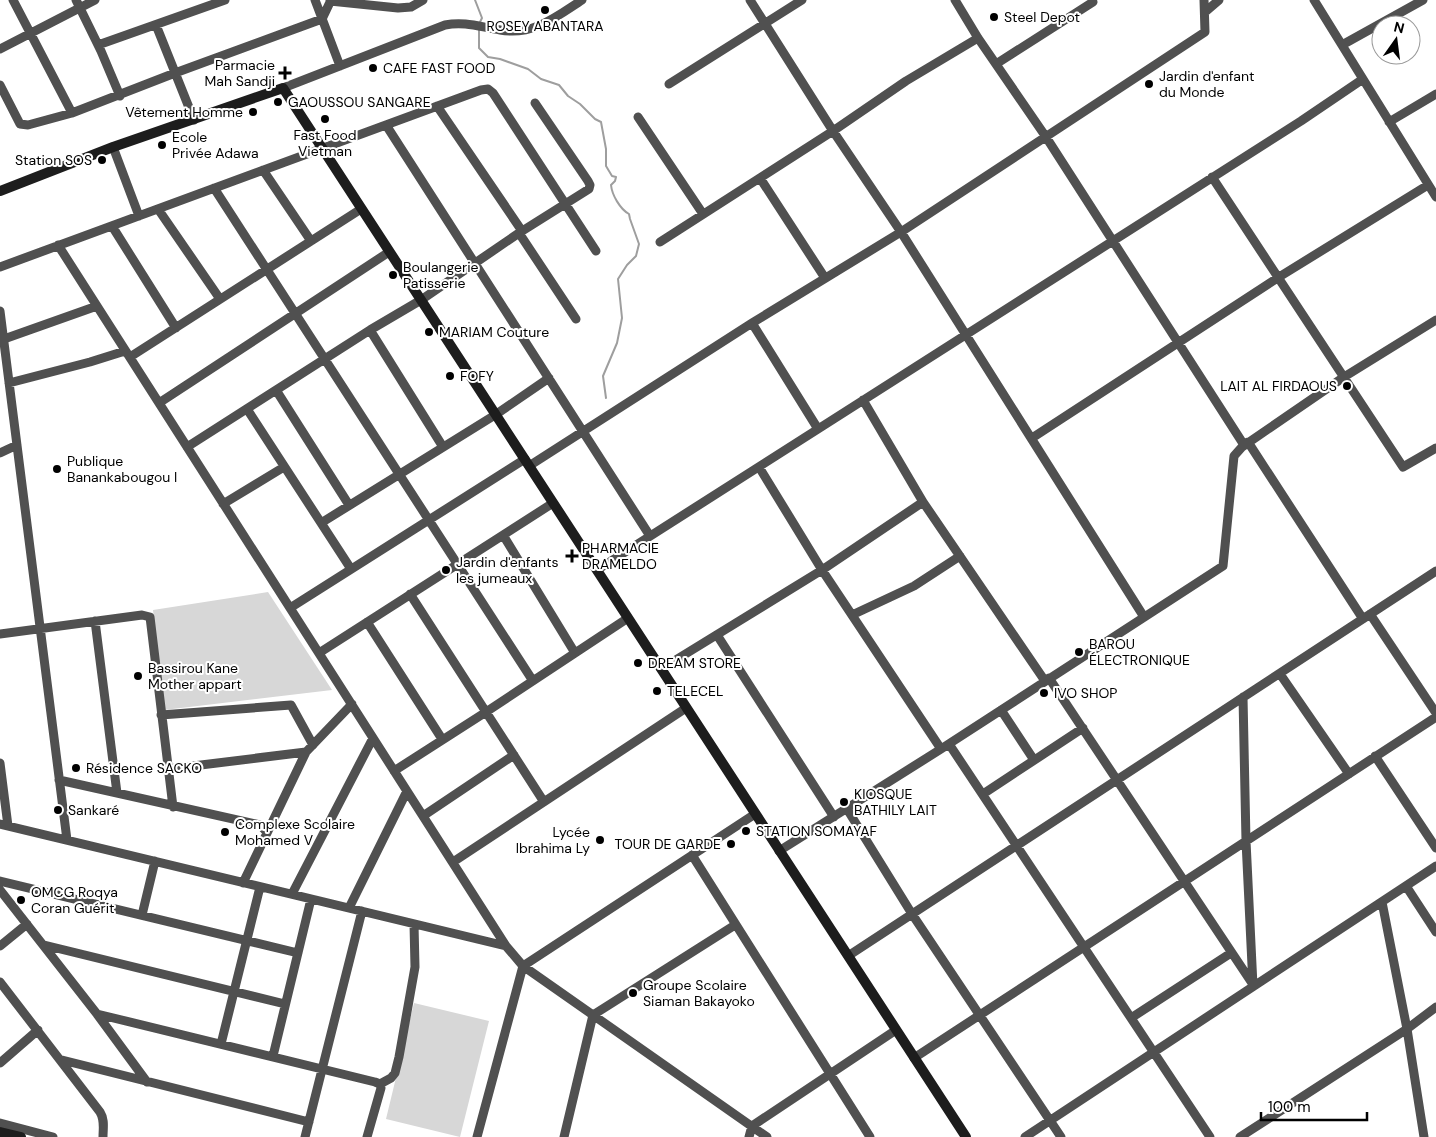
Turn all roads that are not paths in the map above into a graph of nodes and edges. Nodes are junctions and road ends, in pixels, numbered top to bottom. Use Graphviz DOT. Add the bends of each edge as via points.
graph roads {
  1 [pos="13,0"];
  2 [pos="95,0"];
  3 [pos="225,0"];
  4 [pos="315,0"];
  5 [pos="331,0"];
  6 [pos="422,0"];
  7 [pos="582,0"];
  8 [pos="750,0"];
  9 [pos="802,0"];
  10 [pos="955,0"];
  11 [pos="1204,0"];
  12 [pos="1219,0"];
  13 [pos="1314,0"];
  14 [pos="1424,0"];
  15 [pos="1093,2"];
  16 [pos="77,4"];
  17 [pos="1205,12"];
  18 [pos="322,19"];
  19 [pos="766,24"];
  20 [pos="156,26"];
  21 [pos="29,33"];
  22 [pos="978,38"];
  23 [pos="98,45"];
  24 [pos="1342,45"];
  25 [pos="0,48"];
  26 [pos="996,64"];
  27 [pos="340,66"];
  28 [pos="175,73"];
  29 [pos="1363,79"];
  30 [pos="669,84"];
  31 [pos="0,85"];
  32 [pos="283,88"];
  33 [pos="1436,94"];
  34 [pos="120,96"];
  35 [pos="535,103"];
  36 [pos="437,106"];
  37 [pos="72,113"];
  38 [pos="638,117"];
  39 [pos="194,120"];
  40 [pos="1389,122"];
  41 [pos="386,125"];
  42 [pos="833,131"];
  43 [pos="1046,137"];
  44 [pos="113,147"];
  45 [pos="322,149"];
  46 [pos="264,170"];
  47 [pos="1212,177"];
  48 [pos="760,178"];
  49 [pos="1428,185"];
  50 [pos="214,188"];
  51 [pos="0,191"];
  52 [pos="1436,197"];
  53 [pos="565,204"];
  54 [pos="361,208"];
  55 [pos="158,209"];
  56 [pos="703,214"];
  57 [pos="139,216"];
  58 [pos="112,226"];
  59 [pos="521,232"];
  60 [pos="901,232"];
  61 [pos="311,241"];
  62 [pos="1113,241"];
  63 [pos="660,242"];
  64 [pos="58,245"];
  65 [pos="389,252"];
  66 [pos="596,252"];
  67 [pos="474,263"];
  68 [pos="0,267"];
  69 [pos="266,270"];
  70 [pos="1280,277"];
  71 [pos="825,278"];
  72 [pos="220,299"];
  73 [pos="421,300"];
  74 [pos="97,306"];
  75 [pos="0,311"];
  76 [pos="295,314"];
  77 [pos="576,319"];
  78 [pos="1436,320"];
  79 [pos="752,323"];
  80 [pos="176,328"];
  81 [pos="370,330"];
  82 [pos="966,334"];
  83 [pos="2,336"];
  84 [pos="1178,343"];
  85 [pos="128,354"];
  86 [pos="324,359"];
  87 [pos="549,378"];
  88 [pos="1344,378"];
  89 [pos="9,383"];
  90 [pos="276,390"];
  91 [pos="863,400"];
  92 [pos="159,403"];
  93 [pos="247,409"];
  94 [pos="495,415"];
  95 [pos="818,429"];
  96 [pos="583,431"];
  97 [pos="1032,438"];
  98 [pos="1246,444"];
  99 [pos="17,445"];
  100 [pos="187,447"];
  101 [pos="443,447"];
  102 [pos="1436,448"];
  103 [pos="0,453"];
  104 [pos="527,463"];
  105 [pos="284,467"];
  106 [pos="759,467"];
  107 [pos="398,474"];
  108 [pos="923,502"];
  109 [pos="223,504"];
  110 [pos="553,504"];
  111 [pos="349,505"];
  112 [pos="429,520"];
  113 [pos="321,523"];
  114 [pos="503,535"];
  115 [pos="650,536"];
  116 [pos="960,556"];
  117 [pos="457,564"];
  118 [pos="351,569"];
  119 [pos="596,570"];
  120 [pos="822,570"];
  121 [pos="1436,571"];
  122 [pos="410,594"];
  123 [pos="290,608"];
  124 [pos="852,615"];
  125 [pos="1144,617"];
  126 [pos="1367,617"];
  127 [pos="628,618"];
  128 [pos="95,621"];
  129 [pos="367,622"];
  130 [pos="40,628"];
  131 [pos="0,634"];
  132 [pos="717,635"];
  133 [pos="575,652"];
  134 [pos="319,653"];
  135 [pos="661,669"];
  136 [pos="1280,674"];
  137 [pos="1047,680"];
  138 [pos="533,681"];
  139 [pos="1243,697"];
  140 [pos="352,704"];
  141 [pos="686,708"];
  142 [pos="1001,710"];
  143 [pos="486,712"];
  144 [pos="161,715"];
  145 [pos="1436,715"];
  146 [pos="1083,728"];
  147 [pos="373,738"];
  148 [pos="442,739"];
  149 [pos="949,744"];
  150 [pos="310,748"];
  151 [pos="941,749"];
  152 [pos="514,755"];
  153 [pos="1375,756"];
  154 [pos="1034,760"];
  155 [pos="0,762"];
  156 [pos="168,769"];
  157 [pos="394,771"];
  158 [pos="1349,774"];
  159 [pos="59,780"];
  160 [pos="1117,780"];
  161 [pos="407,791"];
  162 [pos="117,793"];
  163 [pos="982,794"];
  164 [pos="544,802"];
  165 [pos="173,807"];
  166 [pos="847,809"];
  167 [pos="755,814"];
  168 [pos="423,816"];
  169 [pos="834,817"];
  170 [pos="4,825"];
  171 [pos="267,832"];
  172 [pos="67,840"];
  173 [pos="1246,841"];
  174 [pos="1016,846"];
  175 [pos="1436,848"];
  176 [pos="779,851"];
  177 [pos="692,856"];
  178 [pos="155,861"];
  179 [pos="452,862"];
  180 [pos="1436,866"];
  181 [pos="0,881"];
  182 [pos="1184,882"];
  183 [pos="243,883"];
  184 [pos="1406,886"];
  185 [pos="260,887"];
  186 [pos="0,890"];
  187 [pos="292,894"];
  188 [pos="311,899"];
  189 [pos="1382,902"];
  190 [pos="349,908"];
  191 [pos="362,912"];
  192 [pos="912,914"];
  193 [pos="142,915"];
  194 [pos="27,924"];
  195 [pos="414,924"];
  196 [pos="736,925"];
  197 [pos="1436,932"];
  198 [pos="246,941"];
  199 [pos="44,945"];
  200 [pos="0,946"];
  201 [pos="506,946"];
  202 [pos="1084,947"];
  203 [pos="298,953"];
  204 [pos="1231,953"];
  205 [pos="848,956"];
  206 [pos="523,966"];
  207 [pos="0,982"];
  208 [pos="1254,986"];
  209 [pos="234,992"];
  210 [pos="286,1004"];
  211 [pos="1436,1008"];
  212 [pos="97,1014"];
  213 [pos="593,1015"];
  214 [pos="979,1016"];
  215 [pos="1131,1018"];
  216 [pos="1407,1029"];
  217 [pos="38,1030"];
  218 [pos="896,1030"];
  219 [pos="221,1044"];
  220 [pos="1154,1052"];
  221 [pos="273,1056"];
  222 [pos="914,1058"];
  223 [pos="62,1060"];
  224 [pos="0,1063"];
  225 [pos="323,1069"];
  226 [pos="829,1074"];
  227 [pos="147,1082"];
  228 [pos="380,1084"];
  229 [pos="1049,1121"];
  230 [pos="309,1122"];
  231 [pos="0,1123"];
  232 [pos="752,1126"];
  233 [pos="0,1132"];
  234 [pos="21,1137"];
  235 [pos="53,1137"];
  236 [pos="103,1137"];
  237 [pos="305,1137"];
  238 [pos="367,1137"];
  239 [pos="477,1137"];
  240 [pos="564,1137"];
  241 [pos="749,1137"];
  242 [pos="767,1137"];
  243 [pos="870,1137"];
  244 [pos="966,1137"];
  245 [pos="1025,1137"];
  246 [pos="1061,1137"];
  247 [pos="1210,1137"];
  248 [pos="1240,1137"];
  249 [pos="1424,1137"];
  1 -- 21 [label="street"];
  2 -- 16 [label="street"];
  3 -- 20 [label="street"];
  4 -- 18 [label="street"];
  5 -- 6 [label="street" via="398,8 411,7"];
  5 -- 18 [label="street"];
  7 -- 27 [label="street" via="530,30 518,32 466,23 445,25"];
  8 -- 19 [label="street"];
  9 -- 19 [label="street"];
  10 -- 22 [label="street"];
  11 -- 17 [label="street"];
  12 -- 17 [label="street"];
  13 -- 24 [label="street"];
  14 -- 24 [label="street"];
  15 -- 26 [label="street"];
  16 -- 21 [label="street"];
  16 -- 23 [label="street"];
  17 -- 43 [label="street" via="1205,32"];
  18 -- 27 [label="street"];
  18 -- 28 [label="street"];
  19 -- 30 [label="street"];
  19 -- 42 [label="street"];
  20 -- 23 [label="street"];
  20 -- 28 [label="street"];
  21 -- 25 [label="street"];
  21 -- 37 [label="street"];
  22 -- 26 [label="street"];
  22 -- 42 [label="street" via="906,81"];
  23 -- 34 [label="street"];
  24 -- 29 [label="street"];
  26 -- 43 [label="street"];
  27 -- 32 [label="street"];
  28 -- 34 [label="street"];
  28 -- 39 [label="street"];
  29 -- 40 [label="street"];
  29 -- 47 [label="street"];
  31 -- 37 [label="street" via="24,126"];
  32 -- 39 [label="main road"];
  32 -- 45 [label="main road"];
  33 -- 40 [label="street"];
  34 -- 37 [label="street"];
  35 -- 53 [label="street" via="590,185 589,189"];
  36 -- 41 [label="street"];
  36 -- 53 [label="street" via="488,89"];
  36 -- 59 [label="street"];
  38 -- 56 [label="street"];
  39 -- 44 [label="main road"];
  40 -- 49 [label="street"];
  41 -- 45 [label="street"];
  41 -- 67 [label="street"];
  42 -- 48 [label="street"];
  42 -- 60 [label="street"];
  43 -- 60 [label="street"];
  43 -- 62 [label="street"];
  44 -- 51 [label="main road"];
  44 -- 57 [label="street"];
  45 -- 46 [label="street"];
  45 -- 54 [label="main road"];
  46 -- 50 [label="street"];
  46 -- 61 [label="street"];
  47 -- 62 [label="street"];
  47 -- 70 [label="street"];
  48 -- 56 [label="street"];
  48 -- 71 [label="street"];
  49 -- 52 [label="street"];
  49 -- 70 [label="street"];
  50 -- 55 [label="street"];
  50 -- 69 [label="street"];
  53 -- 59 [label="street"];
  53 -- 66 [label="street"];
  54 -- 61 [label="street"];
  54 -- 65 [label="main road"];
  55 -- 57 [label="street"];
  55 -- 72 [label="street"];
  56 -- 63 [label="street"];
  57 -- 58 [label="street"];
  58 -- 64 [label="street"];
  58 -- 80 [label="street"];
  59 -- 67 [label="street"];
  59 -- 77 [label="street"];
  60 -- 71 [label="street"];
  60 -- 82 [label="street"];
  61 -- 69 [label="street"];
  62 -- 82 [label="street"];
  62 -- 84 [label="street"];
  64 -- 68 [label="street"];
  64 -- 74 [label="street"];
  65 -- 73 [label="main road"];
  65 -- 76 [label="street"];
  67 -- 73 [label="street"];
  67 -- 87 [label="street"];
  69 -- 72 [label="street"];
  69 -- 76 [label="street"];
  70 -- 84 [label="street"];
  70 -- 88 [label="street"];
  71 -- 79 [label="street"];
  72 -- 80 [label="street"];
  73 -- 81 [label="street"];
  73 -- 94 [label="main road"];
  74 -- 83 [label="street"];
  74 -- 85 [label="street"];
  75 -- 83 [label="street"];
  76 -- 86 [label="street"];
  76 -- 92 [label="street"];
  78 -- 88 [label="street"];
  79 -- 95 [label="street"];
  79 -- 96 [label="street"];
  80 -- 85 [label="street"];
  81 -- 86 [label="street"];
  81 -- 101 [label="street"];
  82 -- 91 [label="street"];
  82 -- 97 [label="street"];
  83 -- 89 [label="street"];
  84 -- 97 [label="street"];
  84 -- 98 [label="street"];
  85 -- 89 [label="street"];
  85 -- 92 [label="street"];
  86 -- 90 [label="street"];
  86 -- 107 [label="street"];
  87 -- 94 [label="street"];
  87 -- 96 [label="street"];
  88 -- 98 [label="street"];
  88 -- 102 [label="street" via="1403,467"];
  89 -- 99 [label="street"];
  90 -- 93 [label="street"];
  90 -- 111 [label="street"];
  91 -- 95 [label="street"];
  91 -- 108 [label="street"];
  92 -- 100 [label="street"];
  93 -- 100 [label="street"];
  93 -- 105 [label="street"];
  94 -- 101 [label="street"];
  94 -- 104 [label="main road"];
  95 -- 106 [label="street"];
  96 -- 104 [label="street"];
  96 -- 115 [label="street"];
  97 -- 125 [label="street"];
  98 -- 125 [label="street" via="1234,456 1223,566"];
  98 -- 126 [label="street"];
  99 -- 103 [label="street"];
  99 -- 130 [label="street"];
  100 -- 109 [label="street"];
  101 -- 107 [label="street"];
  104 -- 110 [label="main road"];
  104 -- 112 [label="street"];
  105 -- 109 [label="street"];
  105 -- 113 [label="street"];
  106 -- 115 [label="street"];
  106 -- 120 [label="street"];
  107 -- 111 [label="street"];
  107 -- 112 [label="street"];
  108 -- 116 [label="street"];
  108 -- 120 [label="street"];
  109 -- 123 [label="street"];
  110 -- 114 [label="street"];
  110 -- 119 [label="main road"];
  111 -- 113 [label="street"];
  112 -- 117 [label="street"];
  112 -- 118 [label="street"];
  113 -- 118 [label="street"];
  114 -- 117 [label="street"];
  114 -- 133 [label="street"];
  115 -- 119 [label="street"];
  116 -- 124 [label="street" via="914,586"];
  116 -- 137 [label="street"];
  117 -- 122 [label="street"];
  117 -- 138 [label="street"];
  118 -- 123 [label="street"];
  119 -- 127 [label="main road"];
  120 -- 124 [label="street"];
  120 -- 132 [label="street"];
  121 -- 126 [label="street"];
  122 -- 129 [label="street"];
  122 -- 143 [label="street"];
  123 -- 134 [label="street"];
  124 -- 151 [label="street"];
  125 -- 137 [label="street"];
  126 -- 136 [label="street"];
  126 -- 145 [label="street"];
  127 -- 133 [label="street"];
  127 -- 135 [label="main road"];
  128 -- 130 [label="street"];
  128 -- 144 [label="street" via="142,615 150,617"];
  128 -- 162 [label="street"];
  129 -- 134 [label="street"];
  129 -- 148 [label="street"];
  130 -- 131 [label="street"];
  130 -- 159 [label="street"];
  132 -- 135 [label="street"];
  132 -- 169 [label="street"];
  133 -- 138 [label="street"];
  134 -- 140 [label="street"];
  135 -- 141 [label="main road"];
  136 -- 139 [label="street"];
  136 -- 158 [label="street"];
  137 -- 142 [label="street"];
  137 -- 146 [label="street"];
  138 -- 143 [label="street"];
  139 -- 160 [label="street"];
  139 -- 173 [label="street"];
  140 -- 147 [label="street"];
  140 -- 150 [label="street"];
  141 -- 164 [label="street"];
  141 -- 167 [label="main road"];
  142 -- 149 [label="street"];
  142 -- 154 [label="street"];
  143 -- 148 [label="street"];
  143 -- 152 [label="street"];
  144 -- 150 [label="street" via="291,705"];
  144 -- 156 [label="street"];
  145 -- 153 [label="street"];
  146 -- 154 [label="street"];
  146 -- 160 [label="street"];
  147 -- 157 [label="street"];
  147 -- 187 [label="street"];
  148 -- 157 [label="street"];
  149 -- 151 [label="street"];
  149 -- 163 [label="street"];
  150 -- 156 [label="street"];
  150 -- 171 [label="street"];
  151 -- 166 [label="street"];
  152 -- 164 [label="street"];
  152 -- 168 [label="street"];
  153 -- 158 [label="street"];
  153 -- 175 [label="street"];
  154 -- 163 [label="street"];
  155 -- 170 [label="street"];
  156 -- 165 [label="street"];
  157 -- 161 [label="street"];
  158 -- 173 [label="street"];
  159 -- 162 [label="street"];
  159 -- 172 [label="street"];
  160 -- 174 [label="street"];
  160 -- 182 [label="street"];
  161 -- 168 [label="street"];
  161 -- 190 [label="street"];
  162 -- 165 [label="street"];
  163 -- 174 [label="street"];
  164 -- 179 [label="street"];
  165 -- 171 [label="street" via="260,825"];
  166 -- 169 [label="street"];
  166 -- 192 [label="street"];
  167 -- 176 [label="main road"];
  167 -- 177 [label="street"];
  168 -- 179 [label="street"];
  169 -- 176 [label="street"];
  170 -- 172 [label="street"];
  171 -- 183 [label="street"];
  172 -- 178 [label="street"];
  173 -- 182 [label="street"];
  173 -- 208 [label="street"];
  174 -- 192 [label="street"];
  174 -- 202 [label="street"];
  176 -- 205 [label="main road"];
  177 -- 196 [label="street"];
  177 -- 206 [label="street"];
  178 -- 183 [label="street"];
  178 -- 193 [label="street"];
  179 -- 201 [label="street"];
  180 -- 184 [label="street"];
  181 -- 193 [label="street"];
  182 -- 202 [label="street"];
  182 -- 204 [label="street"];
  183 -- 185 [label="street"];
  184 -- 189 [label="street"];
  184 -- 197 [label="street"];
  185 -- 187 [label="street"];
  185 -- 198 [label="street"];
  186 -- 194 [label="street"];
  187 -- 188 [label="street"];
  188 -- 190 [label="street"];
  188 -- 203 [label="street"];
  189 -- 208 [label="street"];
  189 -- 216 [label="street"];
  190 -- 191 [label="street"];
  191 -- 195 [label="street"];
  191 -- 225 [label="street"];
  192 -- 205 [label="street"];
  192 -- 214 [label="street"];
  193 -- 198 [label="street"];
  194 -- 199 [label="street"];
  194 -- 200 [label="street"];
  195 -- 201 [label="street"];
  195 -- 228 [label="street" via="415,966 399,1057 395,1073"];
  196 -- 213 [label="street"];
  196 -- 226 [label="street"];
  198 -- 203 [label="street"];
  198 -- 209 [label="street"];
  199 -- 209 [label="street"];
  199 -- 212 [label="street"];
  201 -- 206 [label="street"];
  202 -- 214 [label="street"];
  202 -- 215 [label="street"];
  203 -- 210 [label="street"];
  204 -- 208 [label="street"];
  204 -- 215 [label="street"];
  205 -- 218 [label="main road"];
  206 -- 213 [label="street"];
  206 -- 239 [label="street"];
  207 -- 217 [label="street"];
  208 -- 220 [label="street"];
  209 -- 210 [label="street"];
  209 -- 219 [label="street"];
  210 -- 221 [label="street"];
  211 -- 216 [label="street"];
  212 -- 219 [label="street"];
  212 -- 227 [label="street"];
  213 -- 232 [label="street"];
  213 -- 240 [label="street"];
  214 -- 222 [label="street"];
  214 -- 229 [label="street"];
  215 -- 220 [label="street"];
  216 -- 248 [label="street"];
  216 -- 249 [label="street"];
  217 -- 223 [label="street"];
  217 -- 224 [label="street"];
  218 -- 222 [label="main road"];
  218 -- 226 [label="street"];
  219 -- 221 [label="street"];
  220 -- 229 [label="street"];
  220 -- 247 [label="street"];
  221 -- 225 [label="street"];
  222 -- 244 [label="main road"];
  223 -- 227 [label="street"];
  223 -- 236 [label="street" via="103,1117"];
  225 -- 228 [label="street"];
  225 -- 230 [label="street"];
  226 -- 232 [label="street"];
  226 -- 243 [label="street"];
  227 -- 230 [label="street"];
  228 -- 238 [label="street"];
  229 -- 245 [label="street"];
  229 -- 246 [label="street"];
  230 -- 237 [label="street"];
  231 -- 235 [label="street"];
  232 -- 241 [label="street"];
  232 -- 242 [label="street"];
  233 -- 234 [label="main road"];
}
